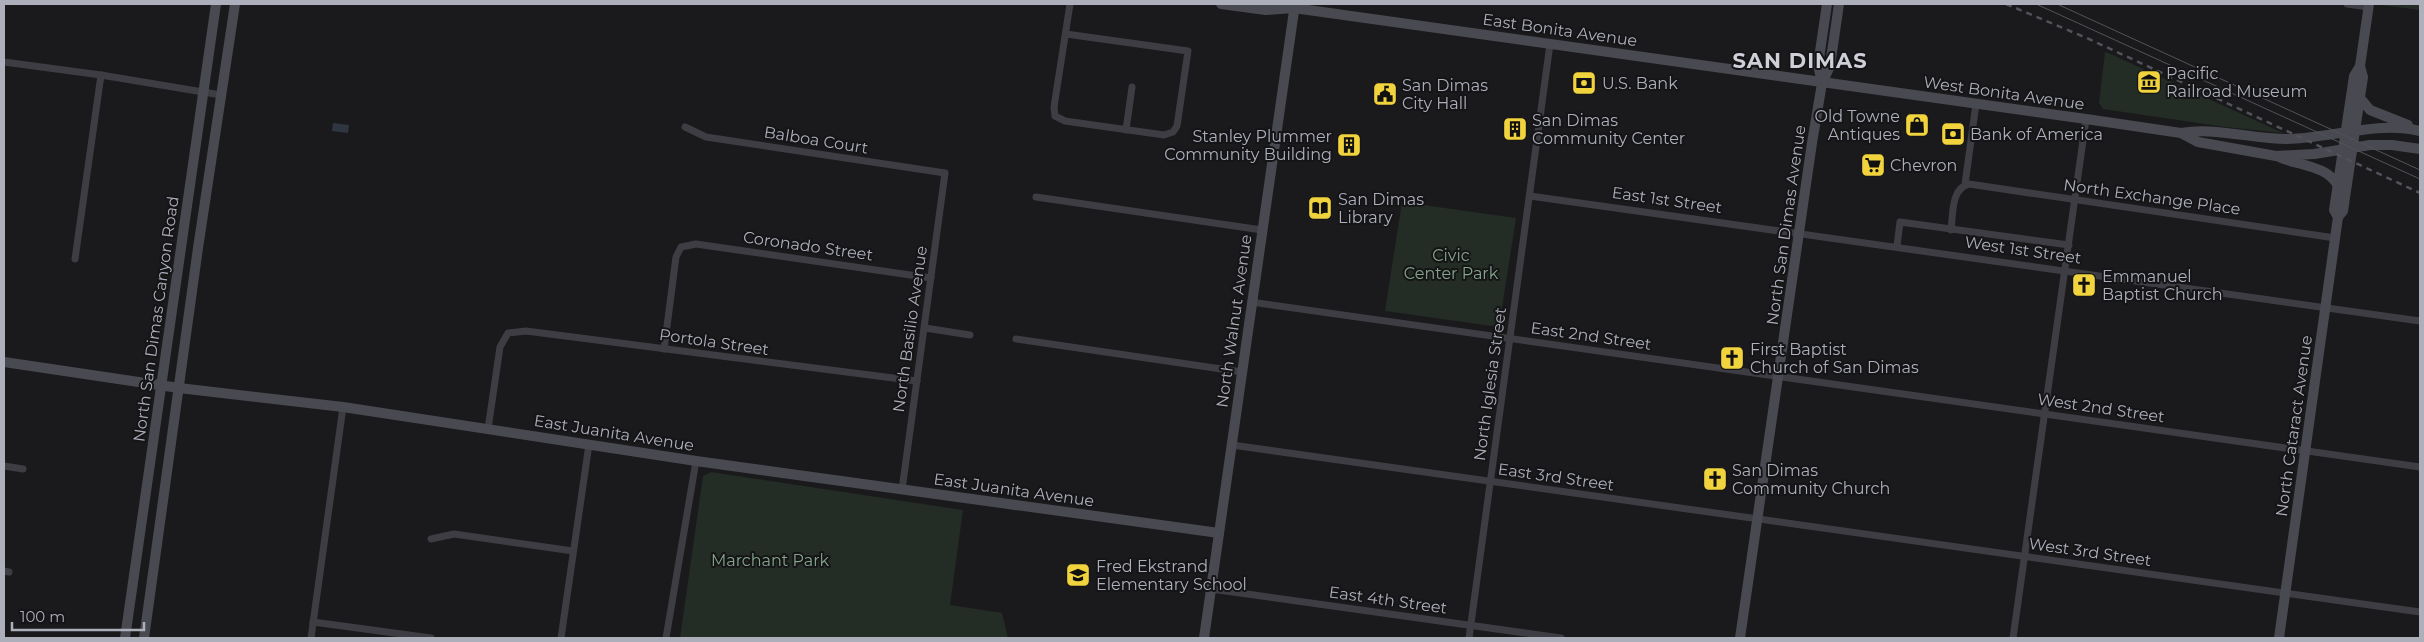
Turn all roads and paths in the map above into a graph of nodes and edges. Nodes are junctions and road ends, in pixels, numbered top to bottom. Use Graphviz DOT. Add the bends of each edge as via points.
graph roads {
  1 [pos="216,4"];
  2 [pos="235,4"];
  3 [pos="1070,4"];
  4 [pos="1221,4"];
  5 [pos="1284,4"];
  6 [pos="1827,4"];
  7 [pos="1839,4"];
  8 [pos="2346,4"];
  9 [pos="2369,5"];
  10 [pos="1294,6"];
  11 [pos="1066,34"];
  12 [pos="1550,44"];
  13 [pos="4,62"];
  14 [pos="2360,66"];
  15 [pos="101,75"];
  16 [pos="1822,83"];
  17 [pos="1132,87"];
  18 [pos="203,91"];
  19 [pos="221,95"];
  20 [pos="2360,98"];
  21 [pos="1976,104"];
  22 [pos="2086,119"];
  23 [pos="685,127"];
  24 [pos="1126,130"];
  25 [pos="2350,130"];
  26 [pos="2420,130"];
  27 [pos="2181,133"];
  28 [pos="2348,148"];
  29 [pos="2420,149"];
  30 [pos="2276,156"];
  31 [pos="945,173"];
  32 [pos="1965,184"];
  33 [pos="2338,186"];
  34 [pos="1530,196"];
  35 [pos="1036,197"];
  36 [pos="2075,199"];
  37 [pos="2338,217"];
  38 [pos="1262,230"];
  39 [pos="1952,230"];
  40 [pos="1799,232"];
  41 [pos="2335,238"];
  42 [pos="1897,246"];
  43 [pos="2069,246"];
  44 [pos="75,259"];
  45 [pos="2065,270"];
  46 [pos="931,278"];
  47 [pos="1251,302"];
  48 [pos="2326,307"];
  49 [pos="2420,321"];
  50 [pos="925,328"];
  51 [pos="970,335"];
  52 [pos="1016,338"];
  53 [pos="1510,339"];
  54 [pos="664,349"];
  55 [pos="4,362"];
  56 [pos="1242,372"];
  57 [pos="1779,377"];
  58 [pos="917,381"];
  59 [pos="161,386"];
  60 [pos="179,388"];
  61 [pos="342,406"];
  62 [pos="2044,414"];
  63 [pos="488,429"];
  64 [pos="588,444"];
  65 [pos="1232,446"];
  66 [pos="2305,451"];
  67 [pos="696,460"];
  68 [pos="4,466"];
  69 [pos="2420,467"];
  70 [pos="23,469"];
  71 [pos="1491,481"];
  72 [pos="902,490"];
  73 [pos="1757,519"];
  74 [pos="1219,533"];
  75 [pos="431,540"];
  76 [pos="573,551"];
  77 [pos="2025,557"];
  78 [pos="1211,589"];
  79 [pos="2285,593"];
  80 [pos="2420,612"];
  81 [pos="313,622"];
  82 [pos="1471,625"];
  83 [pos="125,638"];
  84 [pos="144,638"];
  85 [pos="311,638"];
  86 [pos="431,638"];
  87 [pos="561,638"];
  88 [pos="666,638"];
  89 [pos="1204,638"];
  90 [pos="1469,638"];
  91 [pos="1561,638"];
  92 [pos="1740,638"];
  93 [pos="2014,638"];
  94 [pos="2279,638"];
  1 -- 18 [label="main road, North San Dimas Canyon Road"];
  2 -- 19 [label="main road, North San Dimas Canyon Road"];
  3 -- 11 [label="street"];
  4 -- 10 [label="main road, East Bonita Avenue" via="1266,10"];
  5 -- 10 [label="main road, East Bonita Avenue"];
  6 -- 16 [label="main road" via="1818,65"];
  7 -- 16 [label="main road" via="1830,66"];
  8 -- 9 [label="street"];
  9 -- 14 [label="main road"];
  10 -- 12 [label="main road, East Bonita Avenue"];
  10 -- 38 [label="main road, North Walnut Avenue"];
  11 -- 24 [label="street" via="1055,116 1065,121"];
  11 -- 24 [label="street" via="1188,51 1177,126 1173,132 1164,135"];
  12 -- 16 [label="main road, East Bonita Avenue"];
  12 -- 34 [label="street, North Iglesia Street"];
  13 -- 15 [label="street"];
  14 -- 20 [label="main road" via="2363,77"];
  14 -- 25 [label="main road" via="2354,76"];
  15 -- 18 [label="street"];
  15 -- 44 [label="street"];
  16 -- 21 [label="main road, West Bonita Avenue"];
  16 -- 40 [label="main road, North San Dimas Avenue"];
  17 -- 24 [label="street"];
  18 -- 19 [label="street"];
  18 -- 59 [label="main road, North San Dimas Canyon Road"];
  19 -- 60 [label="main road, North San Dimas Canyon Road"];
  20 -- 25 [label="main road"];
  20 -- 26 [label="main road" via="2374,112"];
  21 -- 22 [label="main road, West Bonita Avenue"];
  21 -- 32 [label="street"];
  22 -- 27 [label="main road, West Bonita Avenue"];
  22 -- 36 [label="street"];
  23 -- 31 [label="street, Balboa Court" via="706,137"];
  25 -- 26 [label="main road, West Bonita Avenue" via="2386,127"];
  25 -- 27 [label="main road, West Bonita Avenue" via="2288,139 2200,130"];
  25 -- 28 [label="main road"];
  27 -- 30 [label="main road, West Bonita Avenue" via="2198,142"];
  28 -- 29 [label="main road, West Bonita Avenue" via="2380,144"];
  28 -- 30 [label="main road, West Bonita Avenue"];
  28 -- 33 [label="main road"];
  28 -- 37 [label="main road" via="2344,211"];
  30 -- 33 [label="main road" via="2293,164 2328,172"];
  31 -- 46 [label="street, North Basilio Avenue"];
  32 -- 36 [label="street, North Exchange Place"];
  32 -- 39 [label="street" via="1956,194"];
  33 -- 37 [label="main road" via="2334,210"];
  34 -- 40 [label="street, East 1st Street"];
  34 -- 53 [label="street, North Iglesia Street"];
  35 -- 38 [label="street"];
  36 -- 41 [label="street, North Exchange Place"];
  36 -- 43 [label="street"];
  37 -- 41 [label="main road, North Cataract Avenue"];
  38 -- 47 [label="main road, North Walnut Avenue"];
  39 -- 42 [label="street" via="1900,222"];
  39 -- 43 [label="street"];
  40 -- 42 [label="street, West 1st Street"];
  40 -- 57 [label="main road, North San Dimas Avenue"];
  41 -- 48 [label="main road, North Cataract Avenue"];
  42 -- 45 [label="street, West 1st Street"];
  43 -- 45 [label="street"];
  45 -- 48 [label="street, West 1st Street"];
  45 -- 62 [label="street"];
  46 -- 50 [label="street, North Basilio Avenue"];
  46 -- 54 [label="street, Coronado Street" via="696,244 681,247 676,257"];
  47 -- 53 [label="street, East 2nd Street"];
  47 -- 56 [label="main road, North Walnut Avenue"];
  48 -- 49 [label="street, West 1st Street"];
  48 -- 66 [label="main road, North Cataract Avenue"];
  50 -- 51 [label="street"];
  50 -- 58 [label="street, North Basilio Avenue"];
  52 -- 56 [label="street"];
  53 -- 57 [label="street, East 2nd Street"];
  53 -- 71 [label="street, North Iglesia Street"];
  54 -- 58 [label="street, Portola Street"];
  54 -- 63 [label="street, Portola Street" via="526,330 508,333 500,347"];
  55 -- 59 [label="main road, East Juanita Avenue"];
  56 -- 65 [label="main road, North Walnut Avenue"];
  57 -- 62 [label="street, West 2nd Street"];
  57 -- 73 [label="main road, North San Dimas Avenue"];
  58 -- 72 [label="street, North Basilio Avenue"];
  59 -- 60 [label="main road, East Juanita Avenue"];
  59 -- 83 [label="main road, North San Dimas Canyon Road"];
  60 -- 61 [label="main road, East Juanita Avenue"];
  60 -- 84 [label="main road, North San Dimas Canyon Road"];
  61 -- 63 [label="main road, East Juanita Avenue"];
  61 -- 81 [label="street"];
  62 -- 66 [label="street, West 2nd Street"];
  62 -- 77 [label="street"];
  63 -- 64 [label="main road, East Juanita Avenue"];
  64 -- 67 [label="main road, East Juanita Avenue"];
  64 -- 76 [label="street"];
  65 -- 71 [label="street, East 3rd Street"];
  65 -- 74 [label="main road, North Walnut Avenue"];
  66 -- 69 [label="street, West 2nd Street"];
  66 -- 79 [label="main road, North Cataract Avenue"];
  67 -- 72 [label="main road, East Juanita Avenue"];
  67 -- 88 [label="street"];
  68 -- 70 [label="street"];
  71 -- 73 [label="street, East 3rd Street"];
  71 -- 82 [label="street, North Iglesia Street"];
  72 -- 74 [label="main road, East Juanita Avenue"];
  73 -- 77 [label="street, West 3rd Street"];
  73 -- 92 [label="main road, North San Dimas Avenue"];
  74 -- 78 [label="main road, North Walnut Avenue"];
  75 -- 76 [label="street" via="454,534"];
  76 -- 87 [label="street"];
  77 -- 79 [label="street, West 3rd Street"];
  77 -- 93 [label="street"];
  78 -- 82 [label="street, East 4th Street"];
  78 -- 89 [label="main road, North Walnut Avenue"];
  79 -- 80 [label="street, West 3rd Street"];
  79 -- 94 [label="main road, North Cataract Avenue"];
  81 -- 85 [label="street"];
  81 -- 86 [label="street"];
  82 -- 90 [label="street, North Iglesia Street"];
  82 -- 91 [label="street, East 4th Street"];
}
